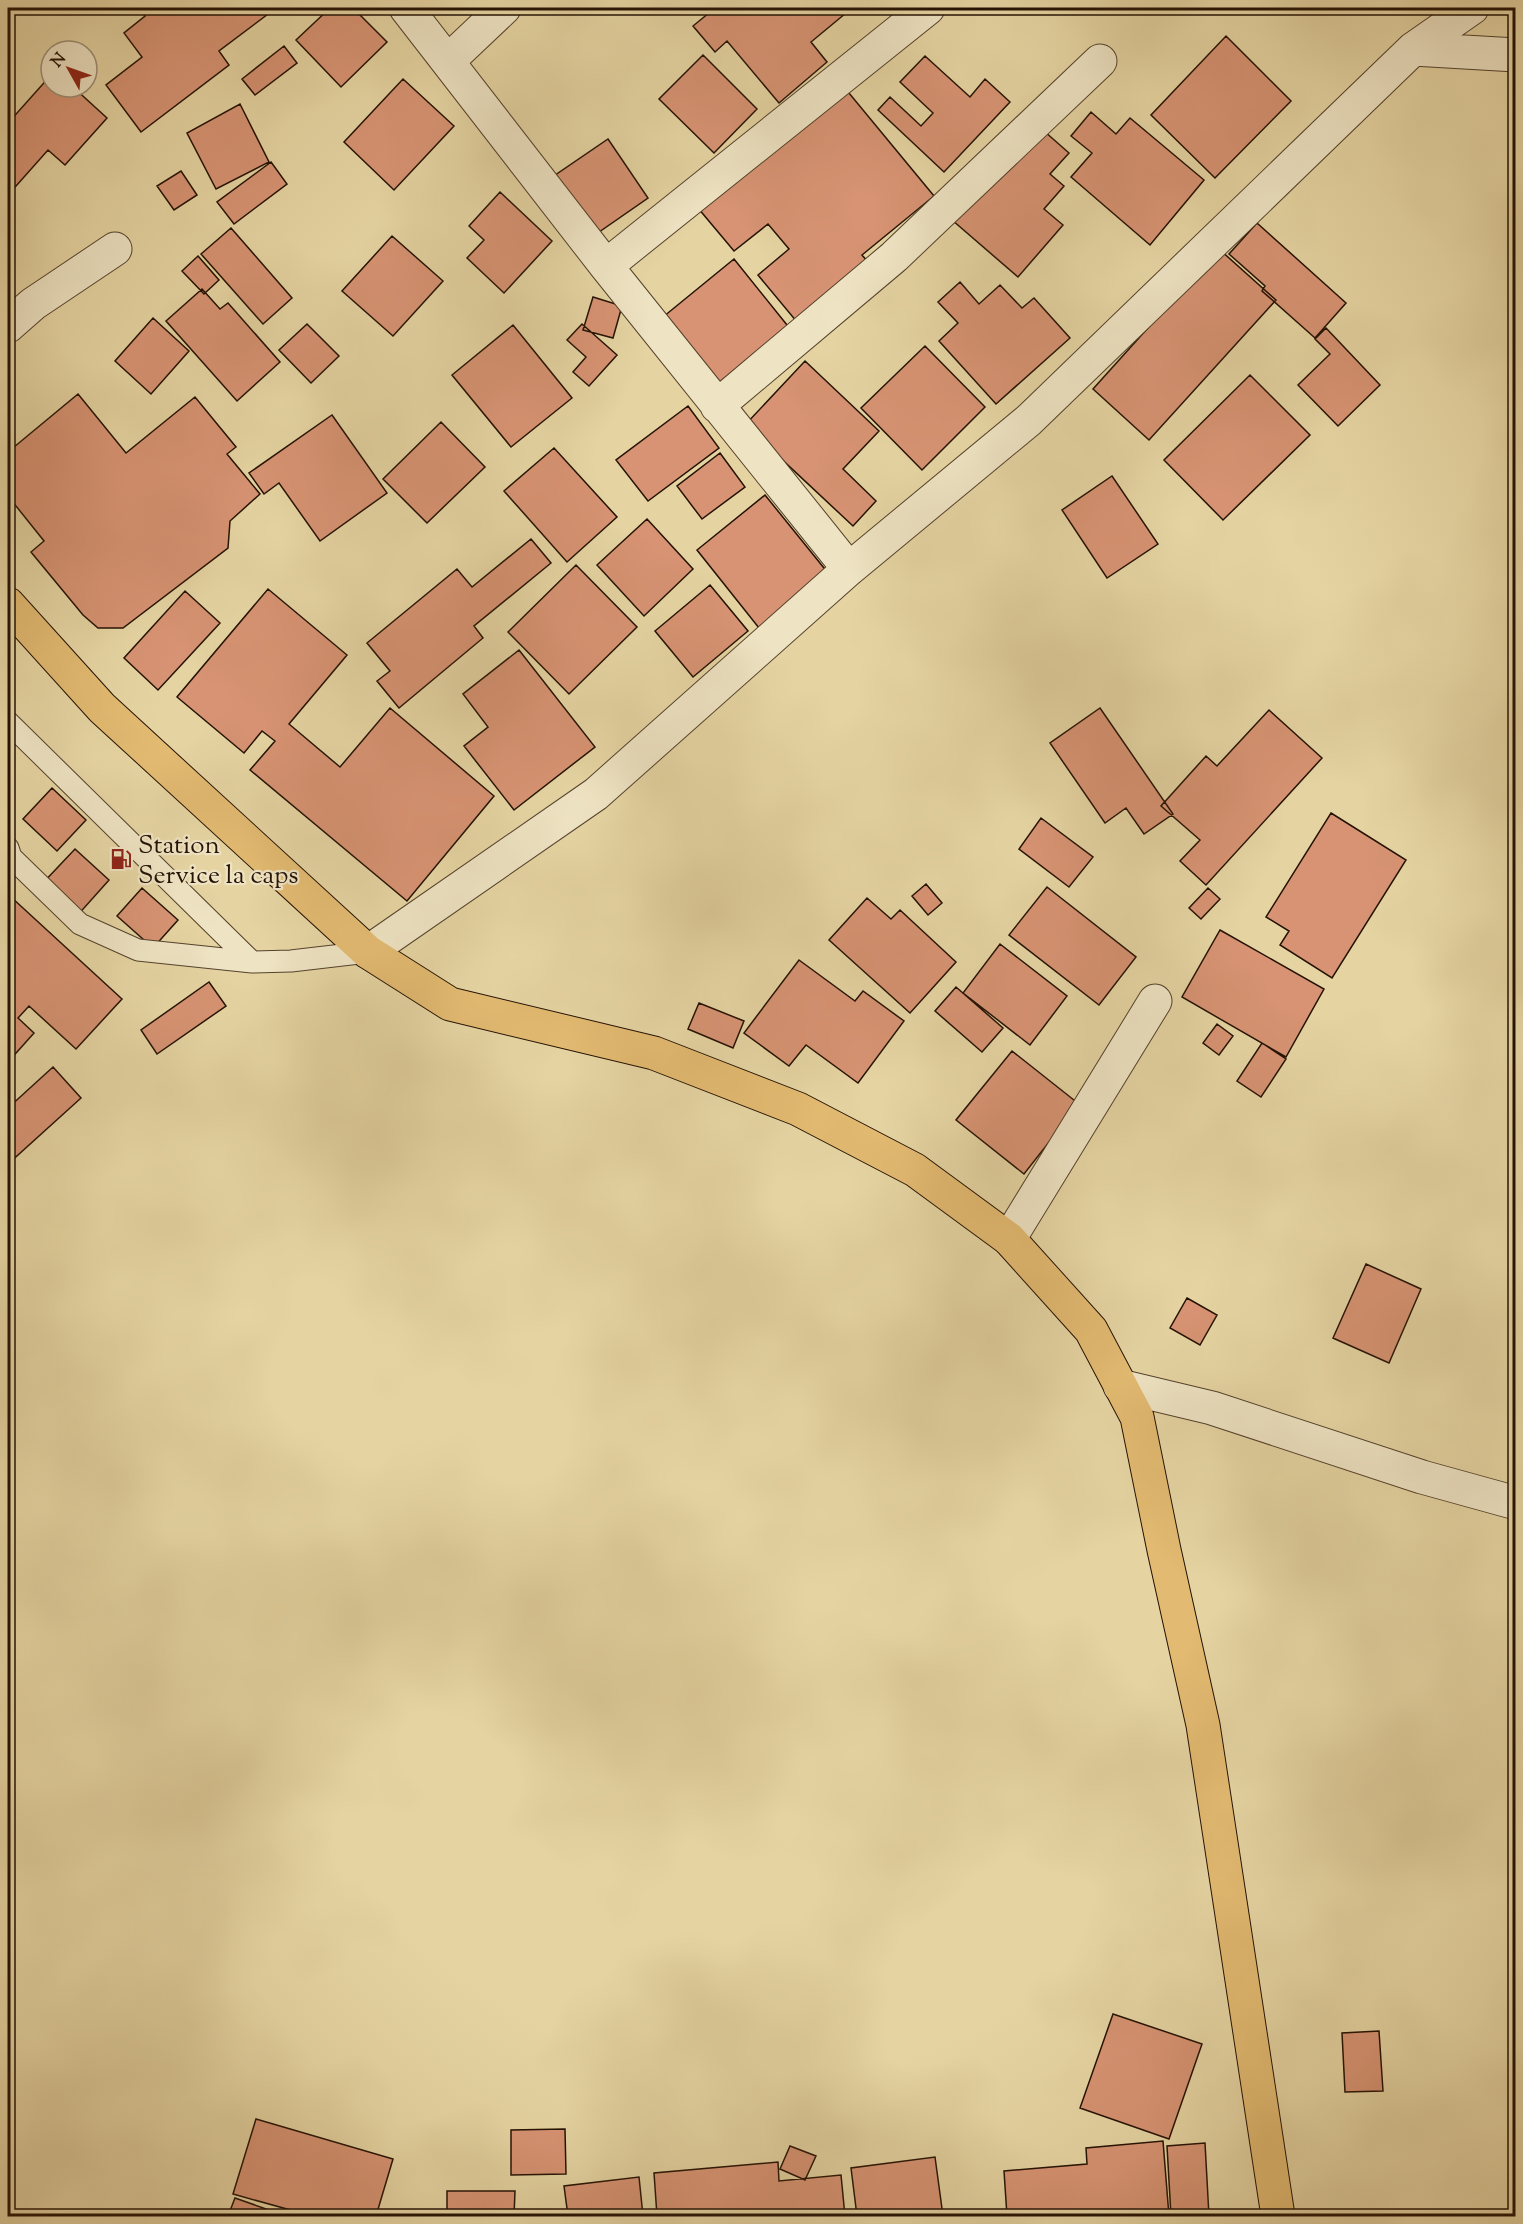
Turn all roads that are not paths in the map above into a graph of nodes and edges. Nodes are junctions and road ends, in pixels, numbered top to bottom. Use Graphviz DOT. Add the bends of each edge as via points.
graph roads {
  1 [pos="406,8"];
  2 [pos="504,8"];
  3 [pos="928,8"];
  4 [pos="1472,8"];
  5 [pos="1413,49"];
  6 [pos="1515,54"];
  7 [pos="448,60"];
  8 [pos="1100,61"];
  9 [pos="115,249"];
  10 [pos="606,266"];
  11 [pos="8,326"];
  12 [pos="717,406"];
  13 [pos="849,569"];
  14 [pos="8,604"];
  15 [pos="8,722"];
  16 [pos="8,848"];
  17 [pos="368,952"];
  18 [pos="252,962"];
  19 [pos="1155,1001"];
  20 [pos="1009,1239"];
  21 [pos="1120,1386"];
  22 [pos="1515,1503"];
  23 [pos="1278,2217"];
  1 -- 7 [label="street"];
  2 -- 7 [label="street"];
  3 -- 10 [label="street"];
  4 -- 5 [label="street"];
  5 -- 6 [label="street"];
  5 -- 13 [label="street" via="1029,420"];
  7 -- 10 [label="street"];
  8 -- 12 [label="street" via="894,257"];
  9 -- 11 [label="street" via="33,304"];
  10 -- 12 [label="street"];
  12 -- 13 [label="street"];
  13 -- 17 [label="street" via="596,794"];
  14 -- 17 [label="main road" via="102,708"];
  15 -- 18 [label="lane"];
  16 -- 18 [label="lane" via="11,857 80,924 138,950"];
  17 -- 18 [label="lane"];
  17 -- 20 [label="main road" via="450,1004 654,1053 798,1109 915,1170"];
  19 -- 20 [label="street"];
  20 -- 21 [label="main road" via="1091,1330"];
  21 -- 22 [label="street" via="1212,1408 1422,1478"];
  21 -- 23 [label="main road" via="1137,1417 1203,1725"];
}
